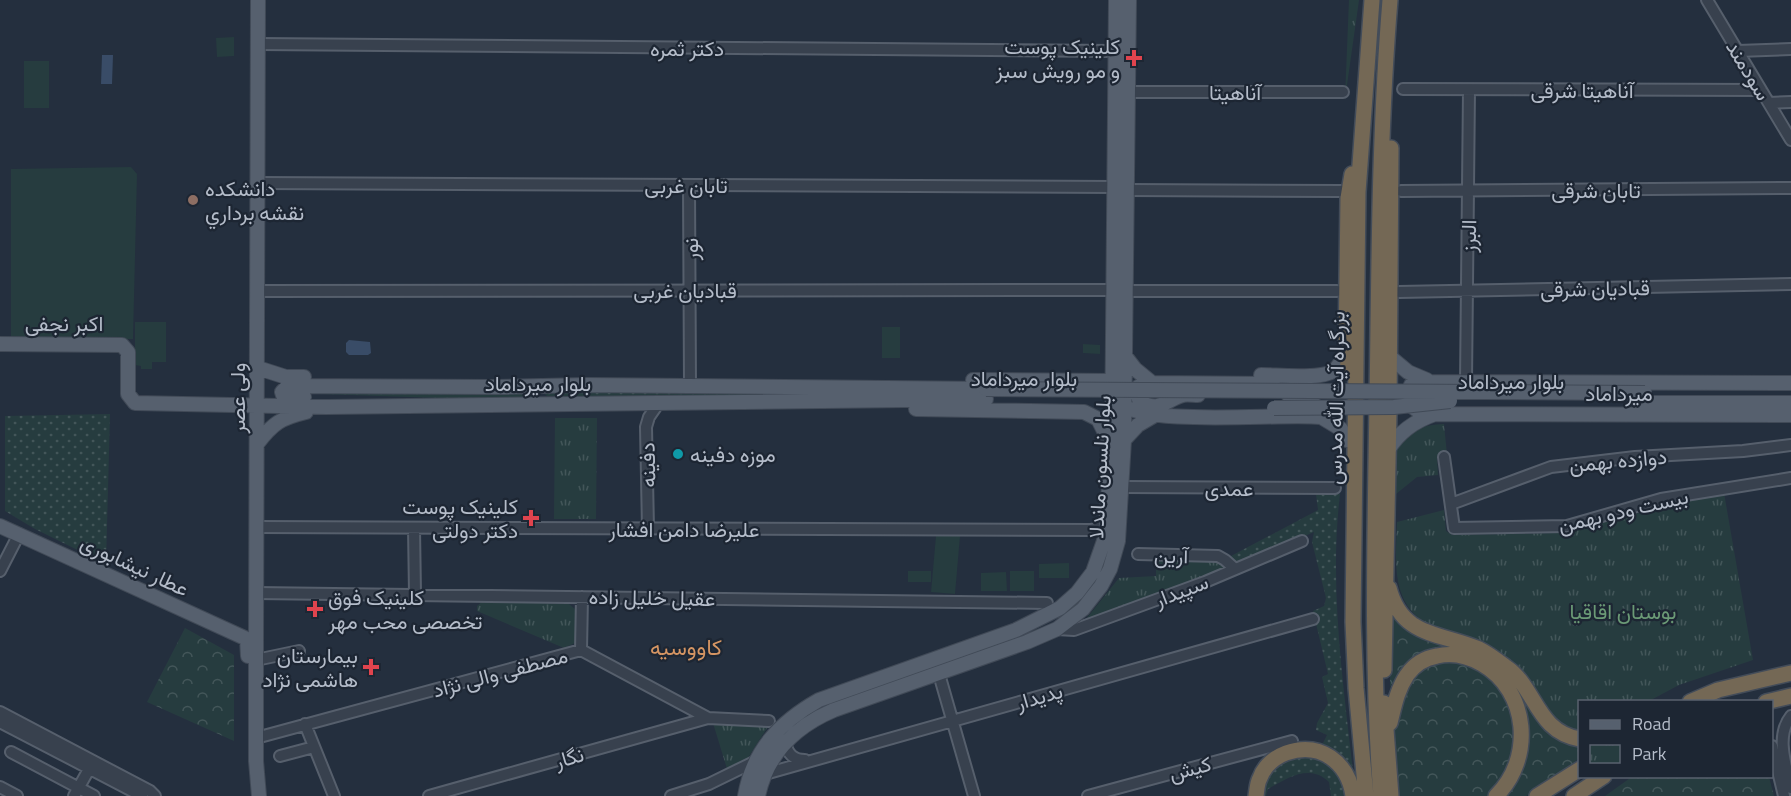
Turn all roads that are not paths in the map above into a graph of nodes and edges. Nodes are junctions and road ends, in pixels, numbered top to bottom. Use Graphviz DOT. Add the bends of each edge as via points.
graph roads {
  1 [pos="258,0"];
  2 [pos="1116,0"];
  3 [pos="1129,0"];
  4 [pos="1372,0"];
  5 [pos="1390,0"];
  6 [pos="1707,0"];
  7 [pos="258,44"];
  8 [pos="1791,49"];
  9 [pos="1116,51"];
  10 [pos="1738,51"];
  11 [pos="1385,60"];
  12 [pos="1403,89"];
  13 [pos="1469,90"];
  14 [pos="1761,90"];
  15 [pos="1128,92"];
  16 [pos="1343,92"];
  17 [pos="1791,102"];
  18 [pos="1769,103"];
  19 [pos="1791,140"];
  20 [pos="1361,143"];
  21 [pos="258,183"];
  22 [pos="689,185"];
  23 [pos="1791,188"];
  24 [pos="1120,189"];
  25 [pos="1468,190"];
  26 [pos="1341,191"];
  27 [pos="1401,191"];
  28 [pos="1791,284"];
  29 [pos="690,290"];
  30 [pos="1467,290"];
  31 [pos="258,291"];
  32 [pos="1119,291"];
  33 [pos="1337,291"];
  34 [pos="1399,292"];
  35 [pos="0,344"];
  36 [pos="1346,351"];
  37 [pos="1125,356"];
  38 [pos="1390,357"];
  39 [pos="258,368"];
  40 [pos="1147,379"];
  41 [pos="1062,381"];
  42 [pos="1112,381"];
  43 [pos="1435,382"];
  44 [pos="1466,382"];
  45 [pos="1512,382"];
  46 [pos="1543,382"];
  47 [pos="1791,383"];
  48 [pos="555,385"];
  49 [pos="690,386"];
  50 [pos="413,387"];
  51 [pos="770,387"];
  52 [pos="986,394"];
  53 [pos="1791,394"];
  54 [pos="1450,397"];
  55 [pos="1645,398"];
  56 [pos="801,401"];
  57 [pos="570,403"];
  58 [pos="396,404"];
  59 [pos="657,404"];
  60 [pos="327,406"];
  61 [pos="258,408"];
  62 [pos="1061,410"];
  63 [pos="1791,413"];
  64 [pos="1120,414"];
  65 [pos="1435,414"];
  66 [pos="1510,414"];
  67 [pos="1553,414"];
  68 [pos="1157,415"];
  69 [pos="1321,417"];
  70 [pos="1347,440"];
  71 [pos="1118,443"];
  72 [pos="257,444"];
  73 [pos="1791,446"];
  74 [pos="1388,450"];
  75 [pos="1444,457"];
  76 [pos="1791,478"];
  77 [pos="1122,487"];
  78 [pos="1335,489"];
  79 [pos="1450,504"];
  80 [pos="1107,519"];
  81 [pos="0,526"];
  82 [pos="257,527"];
  83 [pos="414,528"];
  84 [pos="648,529"];
  85 [pos="19,534"];
  86 [pos="1302,541"];
  87 [pos="1138,554"];
  88 [pos="1386,559"];
  89 [pos="1235,569"];
  90 [pos="0,571"];
  91 [pos="256,592"];
  92 [pos="415,594"];
  93 [pos="582,597"];
  94 [pos="1047,603"];
  95 [pos="1313,619"];
  96 [pos="1057,629"];
  97 [pos="581,650"];
  98 [pos="299,651"];
  99 [pos="256,663"];
  100 [pos="1791,673"];
  101 [pos="939,674"];
  102 [pos="1356,688"];
  103 [pos="1791,696"];
  104 [pos="1695,700"];
  105 [pos="1773,700"];
  106 [pos="0,712"];
  107 [pos="1791,716"];
  108 [pos="708,718"];
  109 [pos="953,720"];
  110 [pos="769,721"];
  111 [pos="0,722"];
  112 [pos="305,724"];
  113 [pos="1388,734"];
  114 [pos="256,738"];
  115 [pos="1578,739"];
  116 [pos="1292,741"];
  117 [pos="784,743"];
  118 [pos="314,747"];
  119 [pos="1773,750"];
  120 [pos="11,752"];
  121 [pos="280,756"];
  122 [pos="1378,759"];
  123 [pos="811,761"];
  124 [pos="754,762"];
  125 [pos="92,764"];
  126 [pos="1578,770"];
  127 [pos="765,774"];
  128 [pos="1602,778"];
  129 [pos="0,787"];
  130 [pos="1791,788"];
  131 [pos="76,792"];
  132 [pos="17,796"];
  133 [pos="94,796"];
  134 [pos="142,796"];
  135 [pos="155,796"];
  136 [pos="259,796"];
  137 [pos="334,796"];
  138 [pos="429,796"];
  139 [pos="671,796"];
  140 [pos="745,796"];
  141 [pos="758,796"];
  142 [pos="974,796"];
  143 [pos="1088,796"];
  144 [pos="1256,796"];
  145 [pos="1353,796"];
  146 [pos="1366,796"];
  147 [pos="1381,796"];
  148 [pos="1391,796"];
  149 [pos="1496,796"];
  150 [pos="1538,796"];
  151 [pos="1574,796"];
  152 [pos="1784,796"];
  1 -- 7 [label="main road, ولی عصر"];
  2 -- 9 [label="main road, بلوار نلسون ماندلا"];
  3 -- 15 [label="main road, بلوار نلسون ماندلا"];
  4 -- 20 [label="highway, بزرگراه آیت الله مدرس"];
  5 -- 11 [label="highway, بزرگراه آیت الله مدرس"];
  6 -- 10 [label="street, سودمند"];
  7 -- 9 [label="street, دکتر ثمره"];
  7 -- 21 [label="main road, ولی عصر"];
  8 -- 10 [label="street"];
  9 -- 24 [label="main road, بلوار نلسون ماندلا"];
  10 -- 14 [label="street, سودمند"];
  11 -- 38 [label="highway" via="1391,102"];
  11 -- 122 [label="highway, بزرگراه آیت الله مدرس" via="1374,593"];
  12 -- 13 [label="street, آناهیتا شرقی"];
  13 -- 14 [label="street, آناهیتا شرقی"];
  13 -- 25 [label="street, البرز"];
  14 -- 18 [label="street, سودمند"];
  15 -- 16 [label="street, آناهیتا"];
  15 -- 24 [label="main road, بلوار نلسون ماندلا"];
  17 -- 18 [label="street"];
  18 -- 19 [label="street, سودمند"];
  20 -- 36 [label="highway" via="1348,198"];
  20 -- 102 [label="highway, بزرگراه آیت الله مدرس" via="1353,622"];
  21 -- 22 [label="street, تابان غربی"];
  21 -- 31 [label="main road, ولی عصر"];
  22 -- 24 [label="street, تابان غربی"];
  22 -- 29 [label="street, نور"];
  23 -- 25 [label="street, تابان شرقی"];
  24 -- 26 [label="street"];
  24 -- 32 [label="main road, بلوار نلسون ماندلا"];
  25 -- 27 [label="street, تابان شرقی"];
  25 -- 30 [label="street, البرز"];
  28 -- 30 [label="street, قبادیان شرقی"];
  29 -- 31 [label="street, قبادیان غربی"];
  29 -- 32 [label="street, قبادیان غربی"];
  29 -- 49 [label="street, نور"];
  30 -- 34 [label="street, قبادیان شرقی"];
  30 -- 44 [label="street, البرز"];
  31 -- 39 [label="main road, ولی عصر"];
  32 -- 33 [label="street"];
  32 -- 37 [label="main road, بلوار نلسون ماندلا"];
  32 -- 42 [label="main road, بلوار نلسون ماندلا"];
  35 -- 61 [label="main road, اکبر نجفی" via="120,345 128,352 129,398 135,403"];
  36 -- 40 [label="main road" via="1336,369 1323,375"];
  36 -- 70 [label="highway" via="1351,381"];
  37 -- 40 [label="main road"];
  37 -- 64 [label="main road, بلوار نلسون ماندلا"];
  38 -- 43 [label="main road" via="1407,372"];
  38 -- 74 [label="highway"];
  39 -- 50 [label="main road" via="286,377 390,379"];
  39 -- 61 [label="main road, ولی عصر"];
  40 -- 54 [label="main road, bridge" via="1395,384"];
  40 -- 69 [label="main road" via="1137,393 1140,402 1150,407 1183,395 1305,397 1315,404"];
  41 -- 42 [label="main road"];
  41 -- 51 [label="main road" via="800,380"];
  41 -- 62 [label="main road" via="1070,386 1073,395"];
  42 -- 64 [label="main road, بلوار نلسون ماندلا" via="1112,396"];
  43 -- 44 [label="main road, میرداماد"];
  43 -- 65 [label="main road" via="1414,384 1408,393 1413,408"];
  44 -- 45 [label="main road, میرداماد"];
  45 -- 46 [label="main road, میرداماد"];
  45 -- 66 [label="main road" via="1521,390 1521,399"];
  46 -- 47 [label="main road, میرداماد"];
  46 -- 67 [label="main road" via="1536,390 1537,401"];
  48 -- 49 [label="main road, بلوار میرداماد"];
  48 -- 50 [label="main road, بلوار میرداماد"];
  48 -- 57 [label="main road" via="540,389 539,397"];
  49 -- 51 [label="main road, بلوار میرداماد"];
  50 -- 58 [label="main road, بلوار میرداماد" via="299,386 285,387 282,392 287,397 368,398"];
  51 -- 52 [label="main road, بلوار میرداماد"];
  52 -- 54 [label="main road, بلوار میرداماد, bridge"];
  52 -- 56 [label="main road, بلوار میرداماد"];
  53 -- 55 [label="main road, بلوار میرداماد"];
  54 -- 55 [label="main road, بلوار میرداماد"];
  54 -- 68 [label="main road, bridge" via="1394,407 1179,409"];
  55 -- 63 [label="main road, بلوار میرداماد"];
  56 -- 59 [label="main road, بلوار میرداماد"];
  56 -- 62 [label="main road" via="832,408"];
  57 -- 58 [label="main road, بلوار میرداماد"];
  57 -- 59 [label="main road, بلوار میرداماد"];
  58 -- 60 [label="main road, بلوار میرداماد"];
  59 -- 84 [label="street, دفینه" via="646,427"];
  60 -- 61 [label="main road, بلوار میرداماد"];
  60 -- 72 [label="main road" via="281,420"];
  61 -- 72 [label="main road, ولی عصر"];
  62 -- 71 [label="main road" via="1095,417"];
  63 -- 67 [label="main road, میرداماد"];
  64 -- 68 [label="main road" via="1132,411"];
  64 -- 71 [label="main road, بلوار نلسون ماندلا"];
  65 -- 66 [label="main road, میرداماد"];
  65 -- 74 [label="main road, میرداماد" via="1406,429"];
  66 -- 67 [label="main road, میرداماد"];
  68 -- 69 [label="main road"];
  68 -- 71 [label="main road"];
  69 -- 70 [label="main road" via="1341,429"];
  70 -- 102 [label="highway" via="1347,649"];
  71 -- 77 [label="main road, بلوار نلسون ماندلا"];
  71 -- 80 [label="main road, بلوار نلسون ماندلا"];
  72 -- 82 [label="main road, ولی عصر"];
  73 -- 79 [label="street, دوازده بهمن" via="1551,467"];
  74 -- 88 [label="highway"];
  75 -- 79 [label="street"];
  76 -- 79 [label="street, بیست ودو بهمن" via="1661,499 1567,526 1454,528"];
  77 -- 78 [label="street, عمدی"];
  77 -- 96 [label="main road, بلوار نلسون ماندلا" via="1118,541 1110,569 1083,609"];
  80 -- 84 [label="street, علیرضا دامن افشار" via="1092,530"];
  80 -- 124 [label="main road, بلوار نلسون ماندلا" via="1102,550 1093,572 1060,608 1027,625 819,700 781,726"];
  81 -- 85 [label="main road, عطار نیشابوری"];
  82 -- 83 [label="street, علیرضا دامن افشار"];
  82 -- 91 [label="main road, ولی عصر"];
  83 -- 84 [label="street, علیرضا دامن افشار"];
  83 -- 92 [label="street"];
  85 -- 90 [label="street"];
  85 -- 99 [label="main road, عطار نیشابوری" via="247,639 249,660"];
  86 -- 89 [label="street, سپیدار"];
  87 -- 89 [label="street, آرین" via="1218,556"];
  88 -- 113 [label="highway" via="1383,691"];
  88 -- 115 [label="highway" via="1390,592 1404,619 1425,631 1471,646 1514,672 1548,722 1566,736"];
  89 -- 96 [label="street, سپیدار" via="1074,630"];
  91 -- 92 [label="street, عقیل خلیل زاده"];
  91 -- 99 [label="main road, ولی عصر"];
  92 -- 93 [label="street, عقیل خلیل زاده"];
  93 -- 94 [label="street, عقیل خلیل زاده"];
  93 -- 97 [label="street"];
  95 -- 109 [label="street, پدیدار"];
  96 -- 101 [label="main road, بلوار نلسون ماندلا"];
  97 -- 108 [label="street, مصطفی والی نژاد"];
  97 -- 112 [label="street, مصطفی والی نژاد"];
  98 -- 99 [label="street"];
  99 -- 114 [label="main road, ولی عصر"];
  100 -- 104 [label="highway" via="1718,690"];
  101 -- 109 [label="street"];
  101 -- 117 [label="main road, بلوار نلسون ماندلا" via="823,715"];
  102 -- 146 [label="highway, بزرگراه آیت الله مدرس"];
  103 -- 105 [label="highway"];
  106 -- 125 [label="street"];
  107 -- 130 [label="street" via="1783,735 1783,753"];
  108 -- 110 [label="street, مصطفی والی نژاد"];
  108 -- 138 [label="street, نگار"];
  109 -- 123 [label="street, پدیدار"];
  109 -- 142 [label="street"];
  111 -- 125 [label="street"];
  112 -- 114 [label="street, مصطفی والی نژاد"];
  112 -- 118 [label="street"];
  113 -- 122 [label="highway"];
  113 -- 148 [label="highway"];
  113 -- 149 [label="highway" via="1401,686 1416,666 1446,654 1481,664 1504,684 1514,699 1520,721 1521,750 1517,763"];
  114 -- 136 [label="main road, ولی عصر"];
  116 -- 143 [label="street, کیش"];
  117 -- 123 [label="street" via="793,758"];
  117 -- 127 [label="main road, بلوار نلسون ماندلا"];
  118 -- 121 [label="street"];
  118 -- 137 [label="street"];
  119 -- 152 [label="street"];
  120 -- 131 [label="street"];
  122 -- 147 [label="highway, بزرگراه آیت الله مدرس"];
  123 -- 127 [label="street, پدیدار"];
  124 -- 139 [label="street" via="709,784"];
  124 -- 140 [label="main road, بلوار نلسون ماندلا"];
  125 -- 131 [label="street"];
  125 -- 134 [label="street"];
  125 -- 135 [label="street"];
  126 -- 150 [label="highway"];
  127 -- 141 [label="main road, بلوار نلسون ماندلا"];
  128 -- 151 [label="highway"];
  129 -- 132 [label="street"];
  131 -- 133 [label="street"];
  144 -- 145 [label="highway" via="1260,776 1270,763 1282,755 1307,749 1323,752 1340,764 1350,780"];
}
